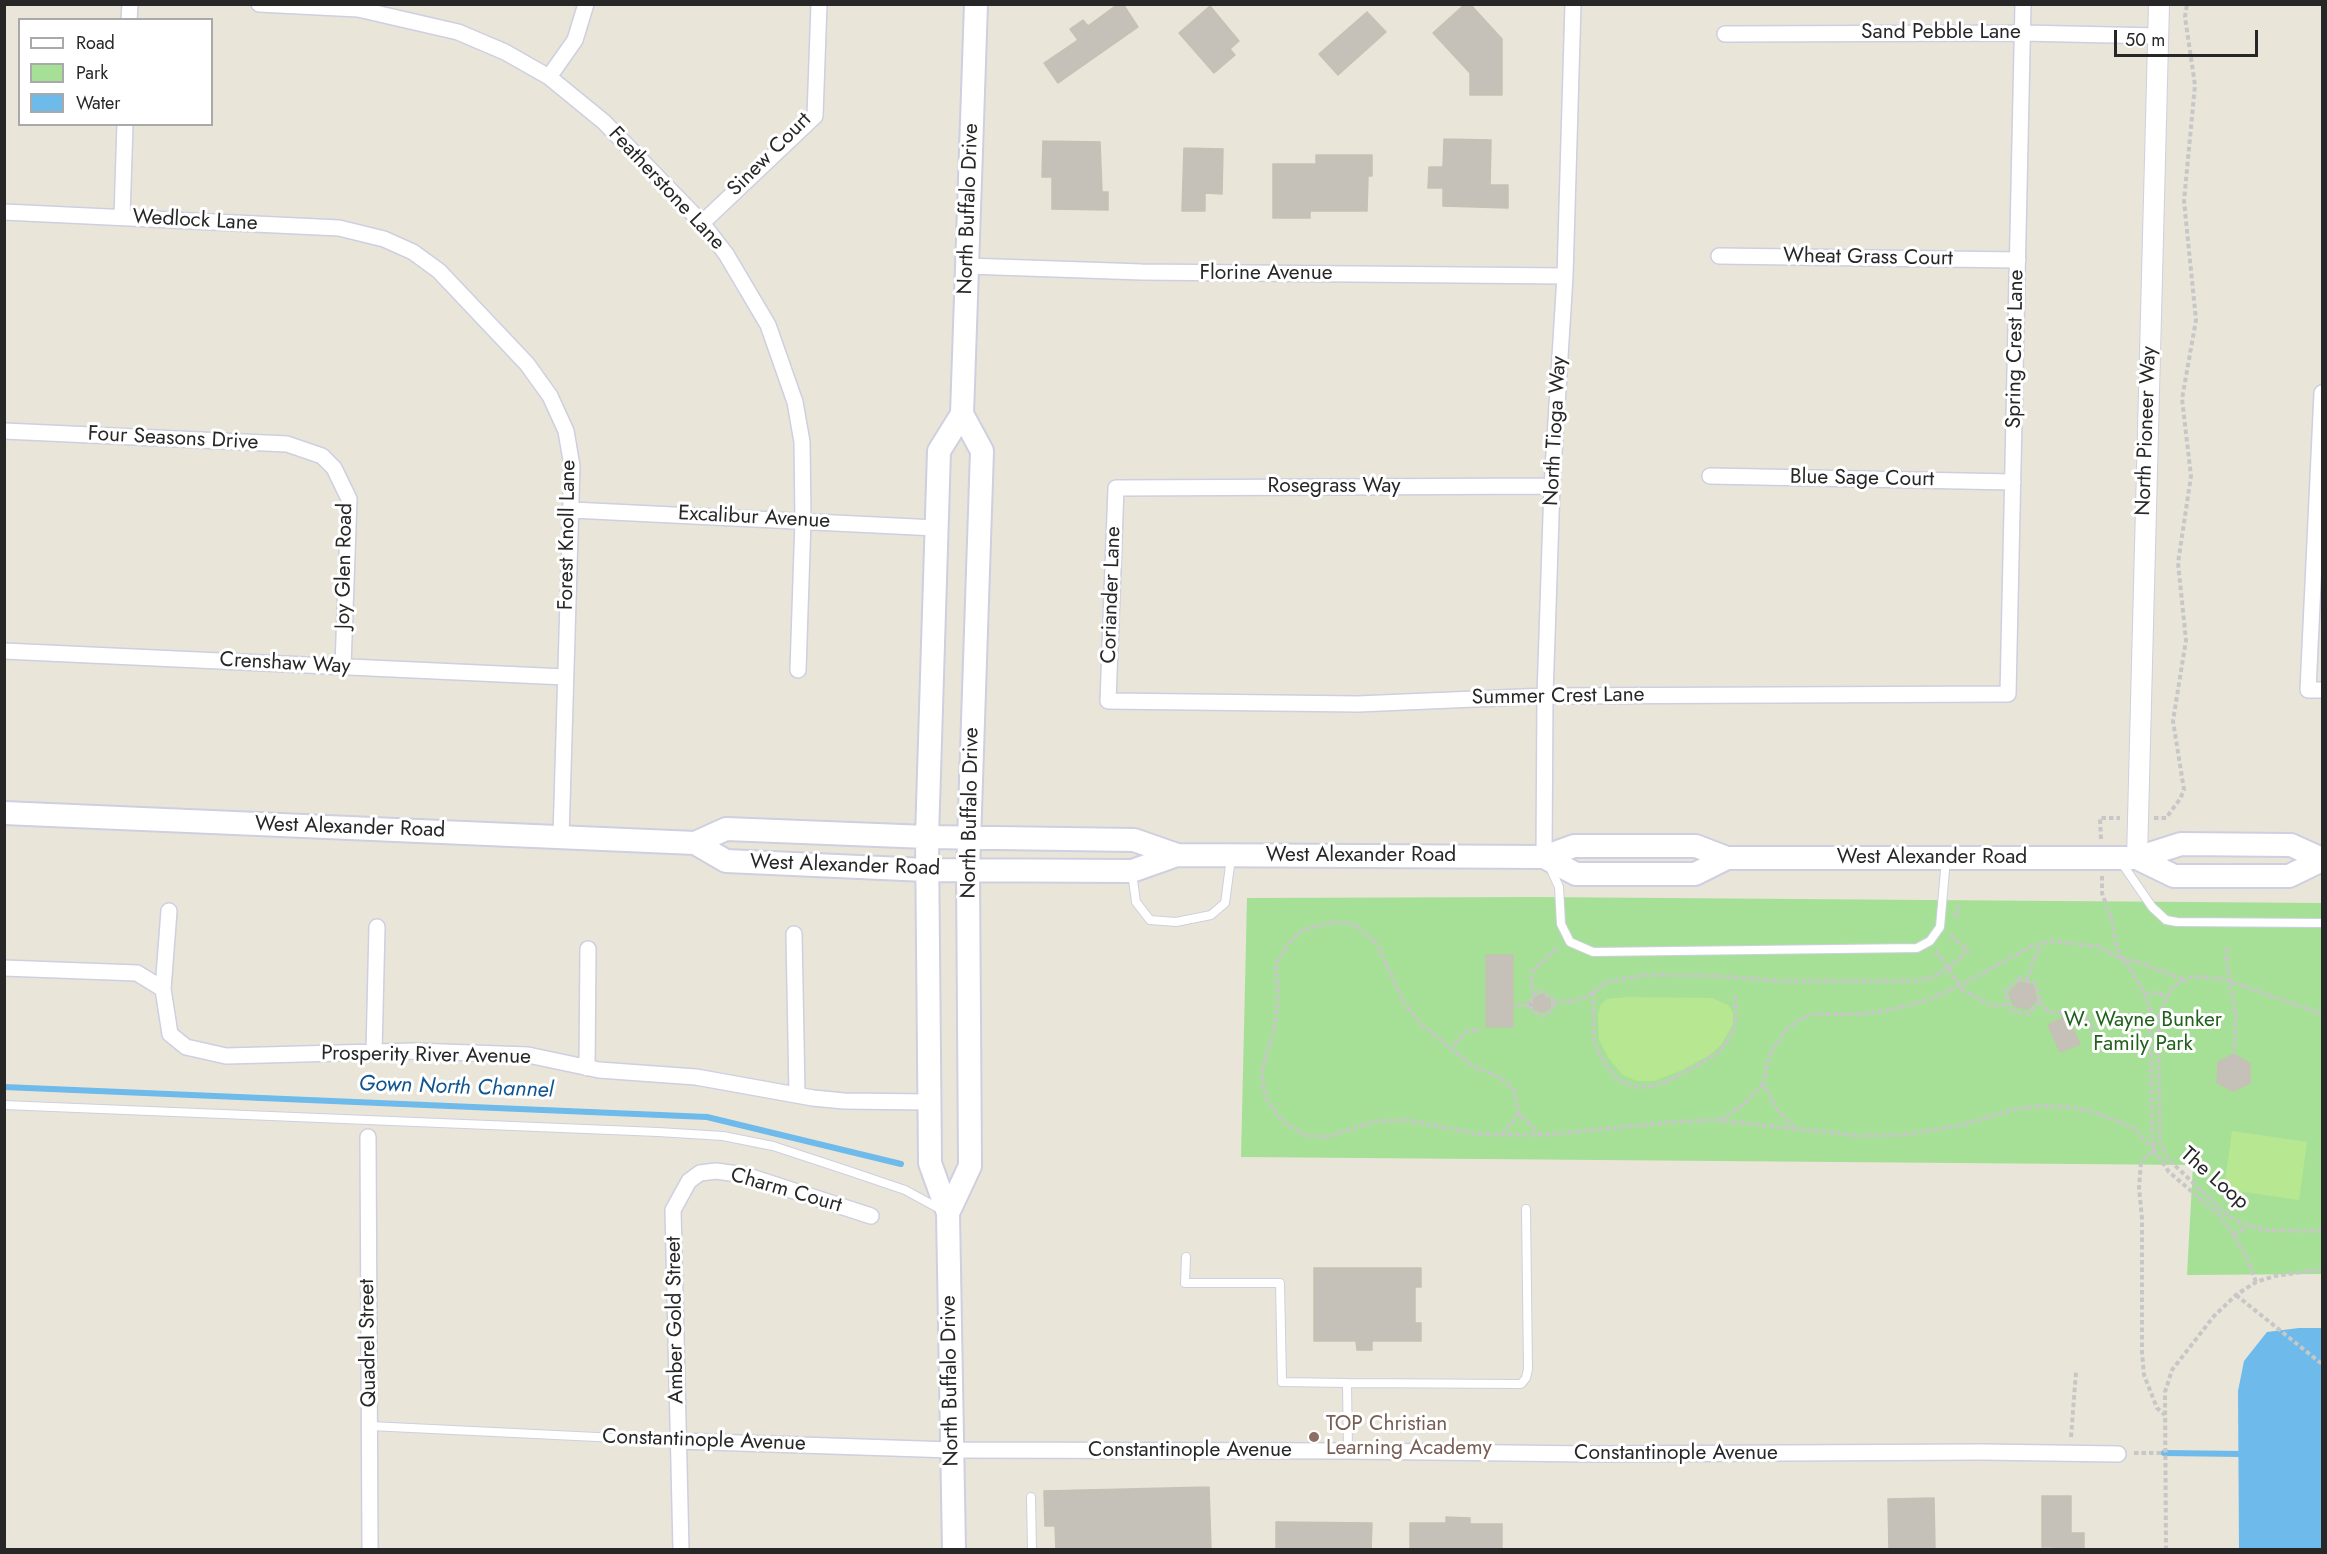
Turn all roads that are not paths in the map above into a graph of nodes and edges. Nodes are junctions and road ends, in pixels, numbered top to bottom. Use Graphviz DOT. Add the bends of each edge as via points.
graph roads {
  1 [pos="259,4"];
  2 [pos="586,4"];
  3 [pos="819,4"];
  4 [pos="976,4"];
  5 [pos="1573,4"];
  6 [pos="2023,4"];
  7 [pos="2158,4"];
  8 [pos="358,7"];
  9 [pos="2022,33"];
  10 [pos="1725,34"];
  11 [pos="2158,36"];
  12 [pos="549,77"];
  13 [pos="125,126"];
  14 [pos="4,212"];
  15 [pos="122,217"];
  16 [pos="702,223"];
  17 [pos="384,239"];
  18 [pos="1719,256"];
  19 [pos="2018,260"];
  20 [pos="968,266"];
  21 [pos="1565,276"];
  22 [pos="2322,393"];
  23 [pos="962,414"];
  24 [pos="4,431"];
  25 [pos="334,468"];
  26 [pos="1710,477"];
  27 [pos="2013,482"];
  28 [pos="1552,486"];
  29 [pos="1116,488"];
  30 [pos="572,510"];
  31 [pos="803,520"];
  32 [pos="936,528"];
  33 [pos="4,651"];
  34 [pos="344,666"];
  35 [pos="798,670"];
  36 [pos="565,677"];
  37 [pos="2315,690"];
  38 [pos="2008,694"];
  39 [pos="1545,696"];
  40 [pos="1108,701"];
  41 [pos="4,813"];
  42 [pos="561,837"];
  43 [pos="927,837"];
  44 [pos="969,838"];
  45 [pos="695,843"];
  46 [pos="1177,855"];
  47 [pos="1231,855"];
  48 [pos="1545,857"];
  49 [pos="1946,857"];
  50 [pos="2119,858"];
  51 [pos="2322,860"];
  52 [pos="926,870"];
  53 [pos="968,871"];
  54 [pos="1132,872"];
  55 [pos="169,911"];
  56 [pos="2322,923"];
  57 [pos="377,927"];
  58 [pos="794,934"];
  59 [pos="588,949"];
  60 [pos="4,968"];
  61 [pos="164,989"];
  62 [pos="374,1052"];
  63 [pos="587,1068"];
  64 [pos="797,1095"];
  65 [pos="928,1102"];
  66 [pos="4,1106"];
  67 [pos="368,1137"];
  68 [pos="700,1173"];
  69 [pos="1526,1209"];
  70 [pos="948,1213"];
  71 [pos="871,1216"];
  72 [pos="1186,1257"];
  73 [pos="1347,1383"];
  74 [pos="370,1426"];
  75 [pos="679,1441"];
  76 [pos="952,1450"];
  77 [pos="1348,1451"];
  78 [pos="2118,1454"];
  79 [pos="1031,1497"];
  80 [pos="370,1550"];
  81 [pos="681,1550"];
  82 [pos="954,1550"];
  83 [pos="1032,1550"];
  1 -- 8 [label="street, Featherstone Lane"];
  2 -- 12 [label="street" via="576,40"];
  3 -- 16 [label="street, Sinew Court" via="815,116"];
  4 -- 20 [label="main road, North Buffalo Drive"];
  5 -- 21 [label="street, North Tioga Way"];
  6 -- 9 [label="street, Spring Crest Lane"];
  7 -- 11 [label="street, North Pioneer Way"];
  8 -- 12 [label="street, Featherstone Lane" via="458,32"];
  9 -- 10 [label="street, Sand Pebble Lane"];
  9 -- 11 [label="street, Sand Pebble Lane"];
  9 -- 19 [label="street, Spring Crest Lane"];
  11 -- 50 [label="street, North Pioneer Way" via="2137,818"];
  12 -- 16 [label="street, Featherstone Lane" via="604,122"];
  13 -- 15 [label="street"];
  14 -- 15 [label="street, Wedlock Lane"];
  15 -- 17 [label="street, Wedlock Lane" via="339,228"];
  16 -- 31 [label="street, Featherstone Lane" via="726,254 768,325 791,391 802,442"];
  17 -- 30 [label="street, Forest Knoll Lane" via="413,252 440,271 527,364 550,396 566,431 572,466"];
  18 -- 19 [label="street, Wheat Grass Court"];
  19 -- 27 [label="street, Spring Crest Lane"];
  20 -- 21 [label="street, Florine Avenue" via="1142,272"];
  20 -- 23 [label="main road, North Buffalo Drive"];
  21 -- 28 [label="street, North Tioga Way"];
  22 -- 37 [label="street"];
  23 -- 32 [label="main road, North Buffalo Drive" via="939,451"];
  23 -- 44 [label="main road, North Buffalo Drive" via="982,451"];
  24 -- 25 [label="street, Four Seasons Drive" via="287,444 322,456"];
  25 -- 34 [label="street, Joy Glen Road" via="349,499"];
  26 -- 27 [label="street, Blue Sage Court"];
  27 -- 38 [label="street, Spring Crest Lane"];
  28 -- 29 [label="street, Rosegrass Way"];
  28 -- 39 [label="street, North Tioga Way"];
  29 -- 40 [label="street, Coriander Lane"];
  30 -- 31 [label="street, Excalibur Avenue"];
  30 -- 36 [label="street, Forest Knoll Lane"];
  31 -- 32 [label="street, Excalibur Avenue"];
  31 -- 35 [label="street, Featherstone Lane"];
  32 -- 43 [label="main road, North Buffalo Drive"];
  33 -- 34 [label="street, Crenshaw Way"];
  34 -- 36 [label="street, Crenshaw Way"];
  36 -- 42 [label="street, Forest Knoll Lane"];
  38 -- 39 [label="street, Summer Crest Lane"];
  39 -- 40 [label="street, Summer Crest Lane" via="1358,704"];
  39 -- 48 [label="street, North Tioga Way"];
  41 -- 42 [label="main road, West Alexander Road"];
  42 -- 45 [label="main road, West Alexander Road"];
  43 -- 44 [label="main road, West Alexander Road"];
  43 -- 45 [label="main road, West Alexander Road" via="726,829"];
  43 -- 52 [label="main road, North Buffalo Drive"];
  44 -- 46 [label="main road, West Alexander Road" via="1134,840"];
  44 -- 53 [label="main road, North Buffalo Drive"];
  45 -- 52 [label="main road, West Alexander Road" via="726,861"];
  46 -- 47 [label="main road, West Alexander Road"];
  46 -- 54 [label="main road, West Alexander Road"];
  47 -- 48 [label="main road, West Alexander Road"];
  47 -- 54 [label="lane" via="1224,903 1211,915 1176,922 1150,920 1136,902"];
  48 -- 49 [label="main road, West Alexander Road" via="1576,874 1695,874 1727,858"];
  48 -- 49 [label="lane" via="1559,887 1565,933 1570,942 1593,952 1917,948 1930,941 1940,927"];
  49 -- 50 [label="main road, West Alexander Road"];
  50 -- 51 [label="main road, West Alexander Road" via="2181,844 2291,845"];
  50 -- 51 [label="main road, West Alexander Road" via="2174,876 2289,876"];
  50 -- 56 [label="lane" via="2146,900 2166,920"];
  52 -- 53 [label="main road, West Alexander Road"];
  52 -- 65 [label="main road, North Buffalo Drive"];
  53 -- 54 [label="main road, West Alexander Road"];
  53 -- 70 [label="main road, North Buffalo Drive" via="970,1166"];
  55 -- 61 [label="street, Prosperity River Avenue"];
  57 -- 62 [label="street"];
  58 -- 64 [label="street"];
  59 -- 63 [label="street"];
  60 -- 61 [label="street" via="136,973"];
  61 -- 62 [label="street, Prosperity River Avenue" via="170,1034 186,1047 226,1056"];
  62 -- 63 [label="street, Prosperity River Avenue" via="528,1055"];
  63 -- 64 [label="street, Prosperity River Avenue" via="696,1077"];
  64 -- 65 [label="street, Prosperity River Avenue" via="844,1101"];
  65 -- 70 [label="main road, North Buffalo Drive" via="930,1163"];
  66 -- 70 [label="lane" via="723,1136 773,1146 905,1190"];
  67 -- 74 [label="street, Quadrel Street"];
  68 -- 71 [label="street, Charm Court" via="745,1175"];
  68 -- 75 [label="street, Amber Gold Street" via="689,1181 673,1210"];
  69 -- 73 [label="lane" via="1528,1369 1521,1384"];
  70 -- 76 [label="main road, North Buffalo Drive"];
  72 -- 73 [label="lane" via="1185,1283 1280,1283 1282,1382"];
  73 -- 77 [label="lane"];
  74 -- 75 [label="lane, Constantinople Avenue"];
  74 -- 80 [label="street, Quadrel Street"];
  75 -- 76 [label="street, Constantinople Avenue"];
  75 -- 81 [label="street, Amber Gold Street"];
  76 -- 77 [label="street, Constantinople Avenue"];
  76 -- 82 [label="main road, North Buffalo Drive"];
  77 -- 78 [label="street, Constantinople Avenue"];
  79 -- 83 [label="lane"];
}
